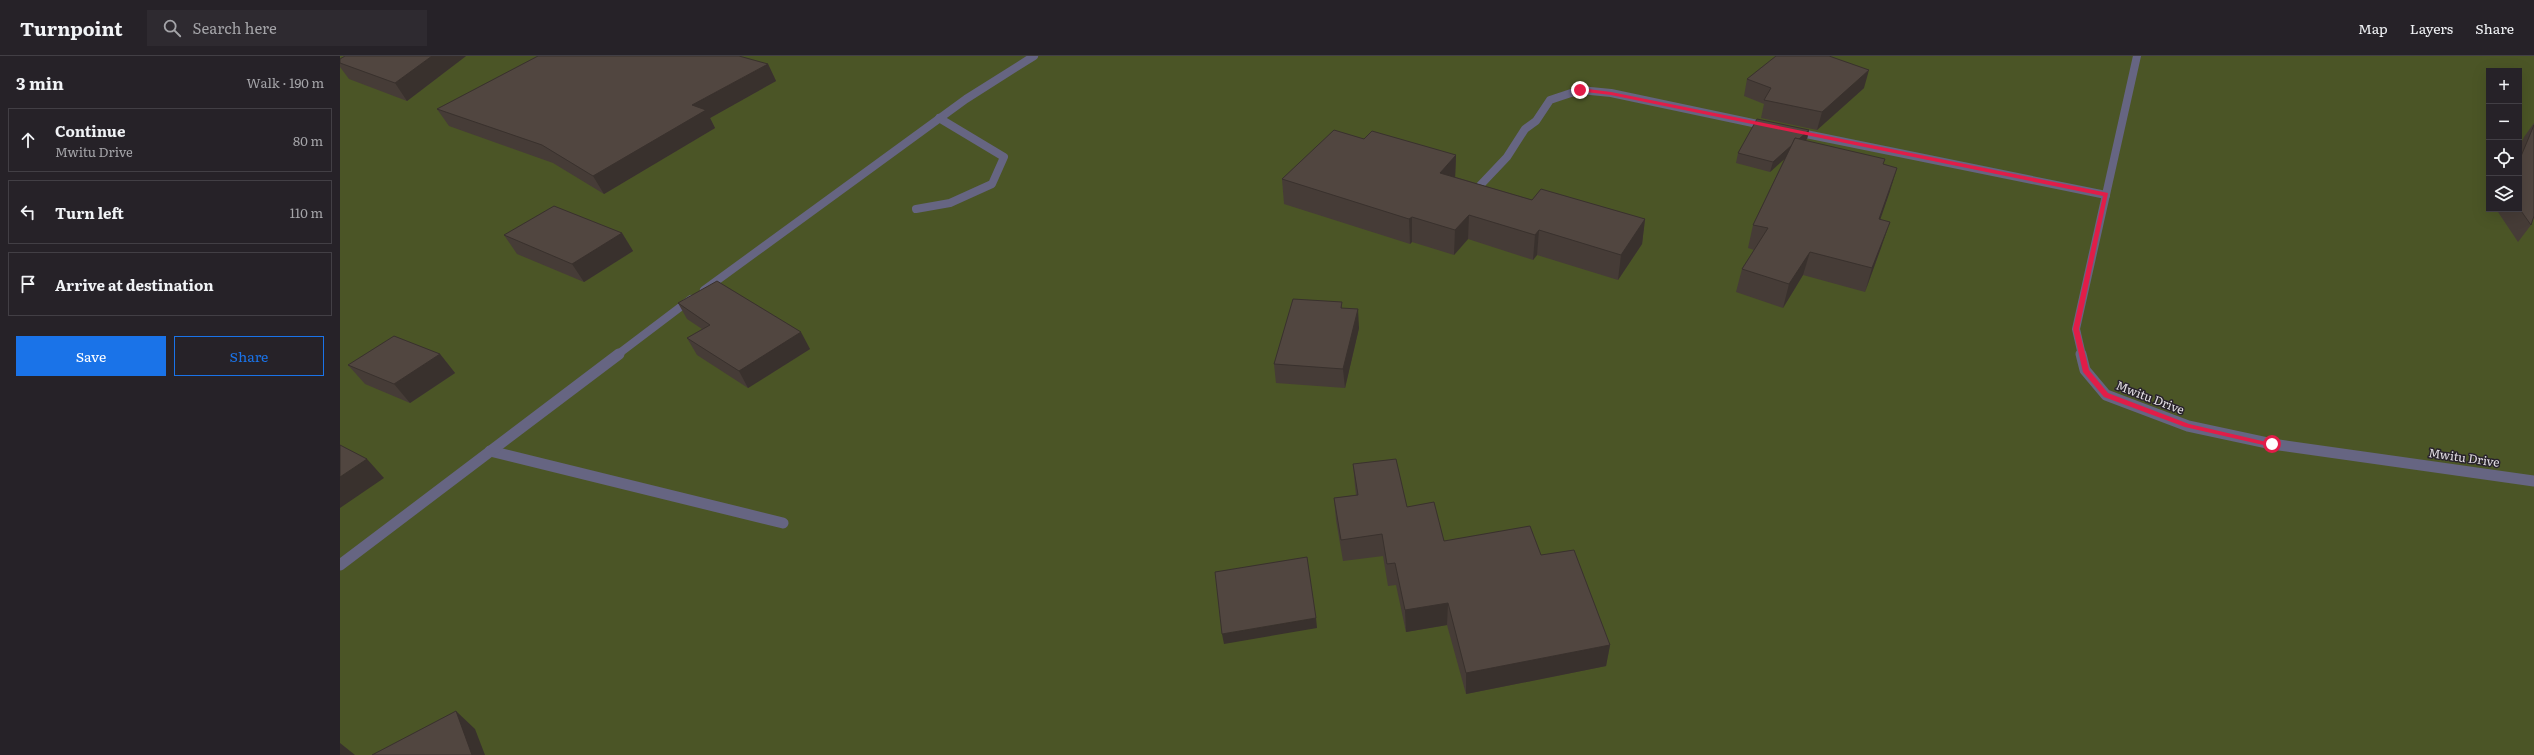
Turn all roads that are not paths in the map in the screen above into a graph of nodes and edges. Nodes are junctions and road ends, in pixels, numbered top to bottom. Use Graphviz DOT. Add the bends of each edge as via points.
graph roads {
  1 [pos="1034,56"];
  2 [pos="2137,56"];
  3 [pos="939,118"];
  4 [pos="2106,195"];
  5 [pos="1468,198"];
  6 [pos="916,208"];
  7 [pos="490,451"];
  8 [pos="2534,481"];
  9 [pos="783,523"];
  10 [pos="340,565"];
  1 -- 3 [label="street"];
  2 -- 4 [label="street, Mwitu Drive"];
  3 -- 6 [label="street" via="1004,157 992,184 950,203"];
  3 -- 7 [label="street" via="613,356"];
  4 -- 5 [label="street" via="1611,93 1580,90 1550,100 1536,121 1525,129 1507,157"];
  4 -- 8 [label="street, Mwitu Drive" via="2076,329 2086,370 2106,395 2188,426 2272,444"];
  7 -- 9 [label="street"];
  7 -- 10 [label="street"];
}
